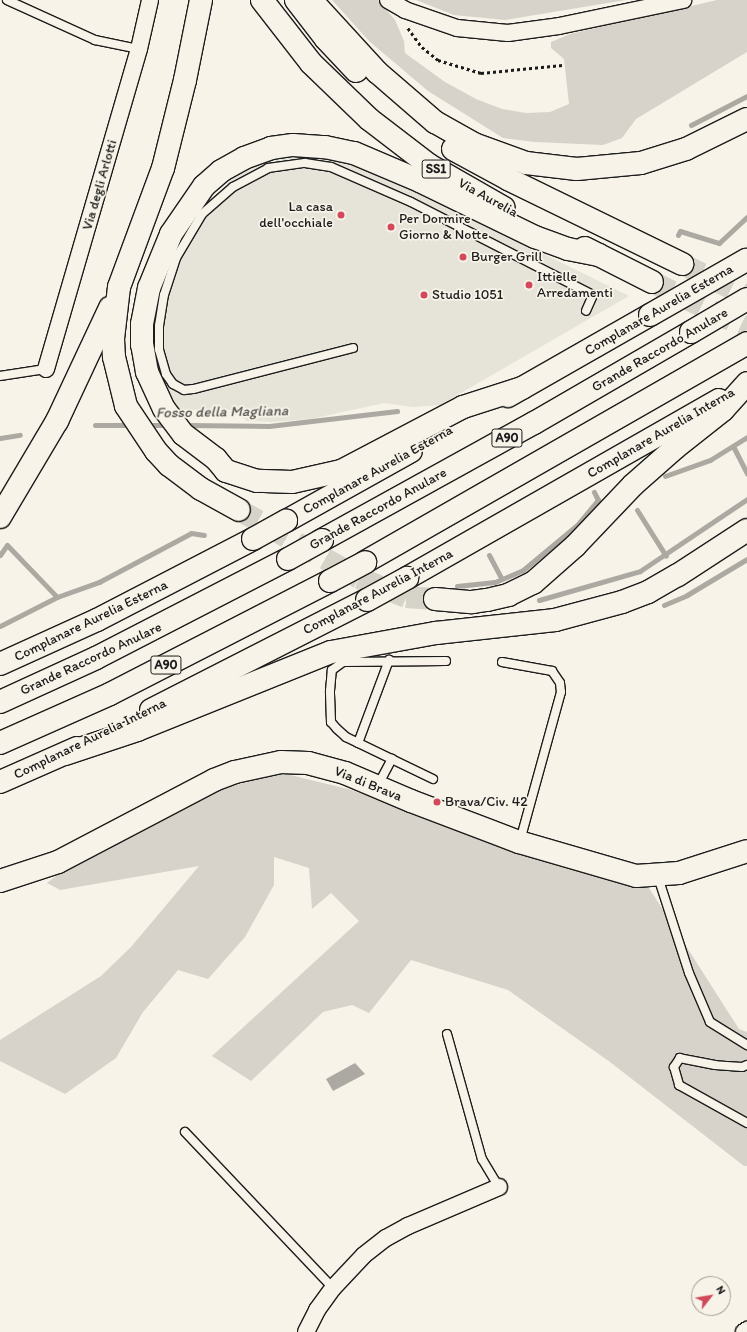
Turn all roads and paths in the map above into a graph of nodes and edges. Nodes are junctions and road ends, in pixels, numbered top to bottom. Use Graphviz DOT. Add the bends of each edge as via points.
graph roads {
  1 [pos="7,0"];
  2 [pos="150,0"];
  3 [pos="200,0"];
  4 [pos="262,0"];
  5 [pos="296,0"];
  6 [pos="312,0"];
  7 [pos="388,0"];
  8 [pos="683,0"];
  9 [pos="406,24"];
  10 [pos="140,49"];
  11 [pos="563,65"];
  12 [pos="747,119"];
  13 [pos="598,255"];
  14 [pos="747,260"];
  15 [pos="682,264"];
  16 [pos="652,282"];
  17 [pos="119,287"];
  18 [pos="747,299"];
  19 [pos="586,311"];
  20 [pos="739,347"];
  21 [pos="353,348"];
  22 [pos="46,369"];
  23 [pos="0,376"];
  24 [pos="747,383"];
  25 [pos="522,388"];
  26 [pos="239,510"];
  27 [pos="0,517"];
  28 [pos="747,530"];
  29 [pos="435,599"];
  30 [pos="389,660"];
  31 [pos="446,661"];
  32 [pos="502,662"];
  33 [pos="0,664"];
  34 [pos="0,702"];
  35 [pos="0,743"];
  36 [pos="358,743"];
  37 [pos="65,754"];
  38 [pos="392,759"];
  39 [pos="433,779"];
  40 [pos="0,782"];
  41 [pos="377,787"];
  42 [pos="519,842"];
  43 [pos="747,851"];
  44 [pos="657,876"];
  45 [pos="0,881"];
  46 [pos="447,1034"];
  47 [pos="747,1045"];
  48 [pos="747,1065"];
  49 [pos="747,1123"];
  50 [pos="185,1132"];
  51 [pos="499,1187"];
  52 [pos="333,1288"];
  53 [pos="747,1330"];
  54 [pos="306,1332"];
  55 [pos="744,1332"];
  1 -- 10 [label="lane" via="94,40"];
  2 -- 10 [label="street, Via degli Arlotti"];
  3 -- 17 [label="main road" via="186,80 163,168"];
  4 -- 13 [label="main road, Via Aurelia / SS1" via="322,76 396,141 444,174 497,205"];
  5 -- 15 [label="main road, Via Aurelia / SS1" via="326,39 361,76 430,134 508,178"];
  6 -- 12 [label="main road" via="377,72 435,122 474,144 526,163 577,170 641,163 686,150"];
  7 -- 8 [label="street" via="405,10 456,28 508,33 559,26"];
  9 -- 11 [label="path" via="422,47 438,60 481,72"];
  10 -- 22 [label="street, Via degli Arlotti"];
  13 -- 16 [label="main road, Via Aurelia / SS1"];
  13 -- 25 [label="main road" via="534,238 414,178 354,153 309,145 284,146 262,151 233,163 204,186 178,222 163,251 149,288 142,324 142,345 154,392 183,434 216,459 226,471 241,476 273,482 311,479 358,463 463,407"];
  14 -- 25 [label="main road, Complanare Aurelia Esterna, bridge"];
  17 -- 26 [label="main road" via="113,339 116,372 126,406 144,436 169,465 201,489"];
  17 -- 27 [label="main road" via="57,421"];
  18 -- 34 [label="main road, Grande Raccordo Anulare / A90, bridge" via="534,423 288,559 116,648"];
  19 -- 21 [label="lane" via="593,295 411,202 331,167 300,163 268,168 238,184 202,214 176,258 160,319 158,338 161,359 166,374 176,387 193,389"];
  20 -- 35 [label="main road, A90, bridge" via="330,581 110,694"];
  22 -- 23 [label="lane"];
  24 -- 29 [label="main road" via="718,415 633,485 570,551 533,583 508,595 487,600 472,602"];
  24 -- 37 [label="main road, Complanare Aurelia Interna, bridge" via="367,600"];
  25 -- 33 [label="main road, Complanare Aurelia Esterna, bridge" via="253,540 97,620"];
  28 -- 37 [label="main road" via="665,583 622,602 555,620 436,632 331,652 137,730"];
  30 -- 31 [label="lane"];
  30 -- 36 [label="lane"];
  30 -- 36 [label="lane" via="343,662 332,670 331,722 346,737"];
  32 -- 42 [label="lane" via="552,671 560,683 561,692"];
  36 -- 38 [label="lane"];
  37 -- 40 [label="main road, Complanare Aurelia Interna"];
  38 -- 39 [label="lane"];
  38 -- 41 [label="lane"];
  41 -- 42 [label="main road, Via di Brava"];
  41 -- 45 [label="main road, Via di Brava" via="344,773 308,763 281,762 235,772 174,800 58,862"];
  42 -- 44 [label="main road, Via di Brava" via="620,873"];
  43 -- 44 [label="main road, Via di Brava" via="679,873"];
  44 -- 47 [label="lane" via="689,972 710,1022"];
  46 -- 51 [label="lane" via="482,1159"];
  48 -- 49 [label="lane" via="735,1067 680,1058 674,1067 679,1085"];
  50 -- 52 [label="lane"];
  51 -- 52 [label="street" via="386,1238 364,1254"];
  52 -- 54 [label="street" via="317,1310"];
  53 -- 55 [label="street"];
}
